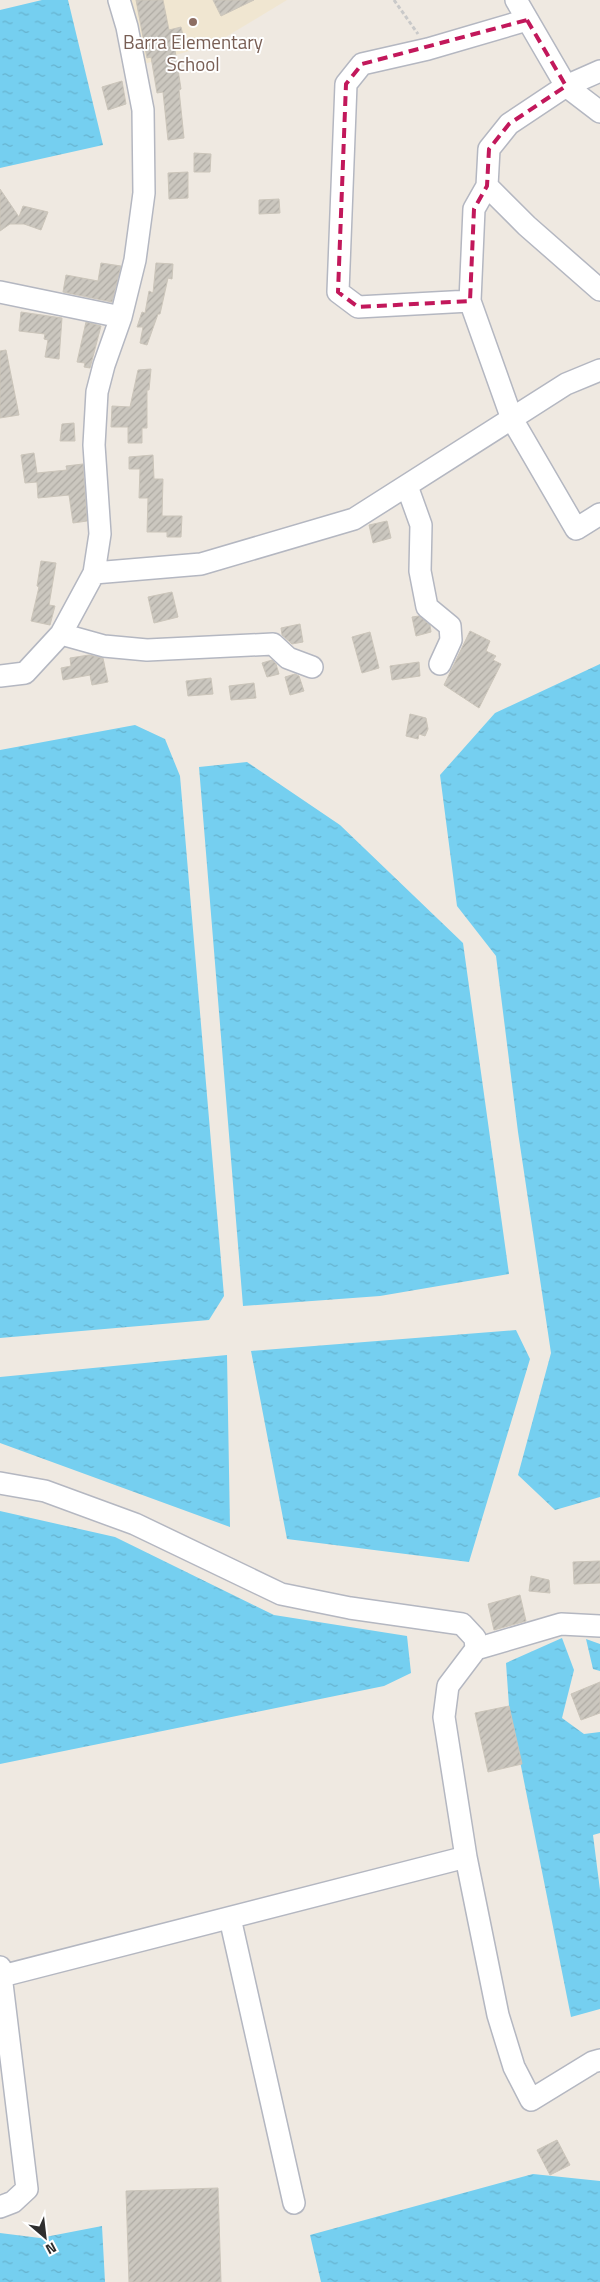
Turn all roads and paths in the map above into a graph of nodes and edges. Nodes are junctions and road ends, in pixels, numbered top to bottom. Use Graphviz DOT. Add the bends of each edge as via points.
graph roads {
  1 [pos="119,0"];
  2 [pos="394,0"];
  3 [pos="516,0"];
  4 [pos="527,20"];
  5 [pos="428,49"];
  6 [pos="600,71"];
  7 [pos="566,86"];
  8 [pos="600,112"];
  9 [pos="487,186"];
  10 [pos="600,290"];
  11 [pos="0,292"];
  12 [pos="470,301"];
  13 [pos="121,317"];
  14 [pos="600,370"];
  15 [pos="512,419"];
  16 [pos="406,486"];
  17 [pos="600,514"];
  18 [pos="94,573"];
  19 [pos="61,634"];
  20 [pos="440,664"];
  21 [pos="312,667"];
  22 [pos="0,676"];
  23 [pos="0,1483"];
  24 [pos="600,1626"];
  25 [pos="476,1649"];
  26 [pos="466,1857"];
  27 [pos="230,1918"];
  28 [pos="1,1971"];
  29 [pos="600,2060"];
  30 [pos="294,2203"];
  31 [pos="0,2207"];
  1 -- 13 [label="street" via="142,110 144,193 135,260"];
  2 -- 5 [label="path"];
  3 -- 4 [label="street"];
  4 -- 5 [label="street"];
  4 -- 7 [label="street"];
  5 -- 12 [label="street" via="362,64 346,84 338,292 358,307"];
  6 -- 7 [label="street"];
  7 -- 8 [label="street"];
  7 -- 9 [label="street" via="508,124 489,149"];
  9 -- 10 [label="street"];
  9 -- 12 [label="street" via="474,209"];
  11 -- 13 [label="street"];
  12 -- 15 [label="street"];
  13 -- 18 [label="street" via="97,392 94,445 100,534"];
  14 -- 15 [label="street" via="566,384"];
  15 -- 16 [label="street"];
  15 -- 17 [label="street" via="576,529"];
  16 -- 18 [label="street" via="354,519 201,564"];
  16 -- 20 [label="street" via="421,525 420,571 427,607 450,626 451,640"];
  18 -- 19 [label="street"];
  19 -- 21 [label="street" via="104,646 147,650 273,644 288,658"];
  19 -- 22 [label="street" via="26,674"];
  23 -- 25 [label="street" via="45,1491 135,1524 281,1594 350,1608 462,1624 475,1638"];
  24 -- 25 [label="street" via="561,1624"];
  25 -- 26 [label="street" via="448,1686 444,1717"];
  26 -- 27 [label="street"];
  26 -- 29 [label="street" via="498,2014 514,2067 531,2100"];
  27 -- 28 [label="street"];
  27 -- 30 [label="street"];
  28 -- 31 [label="street" via="27,2189"];
}
